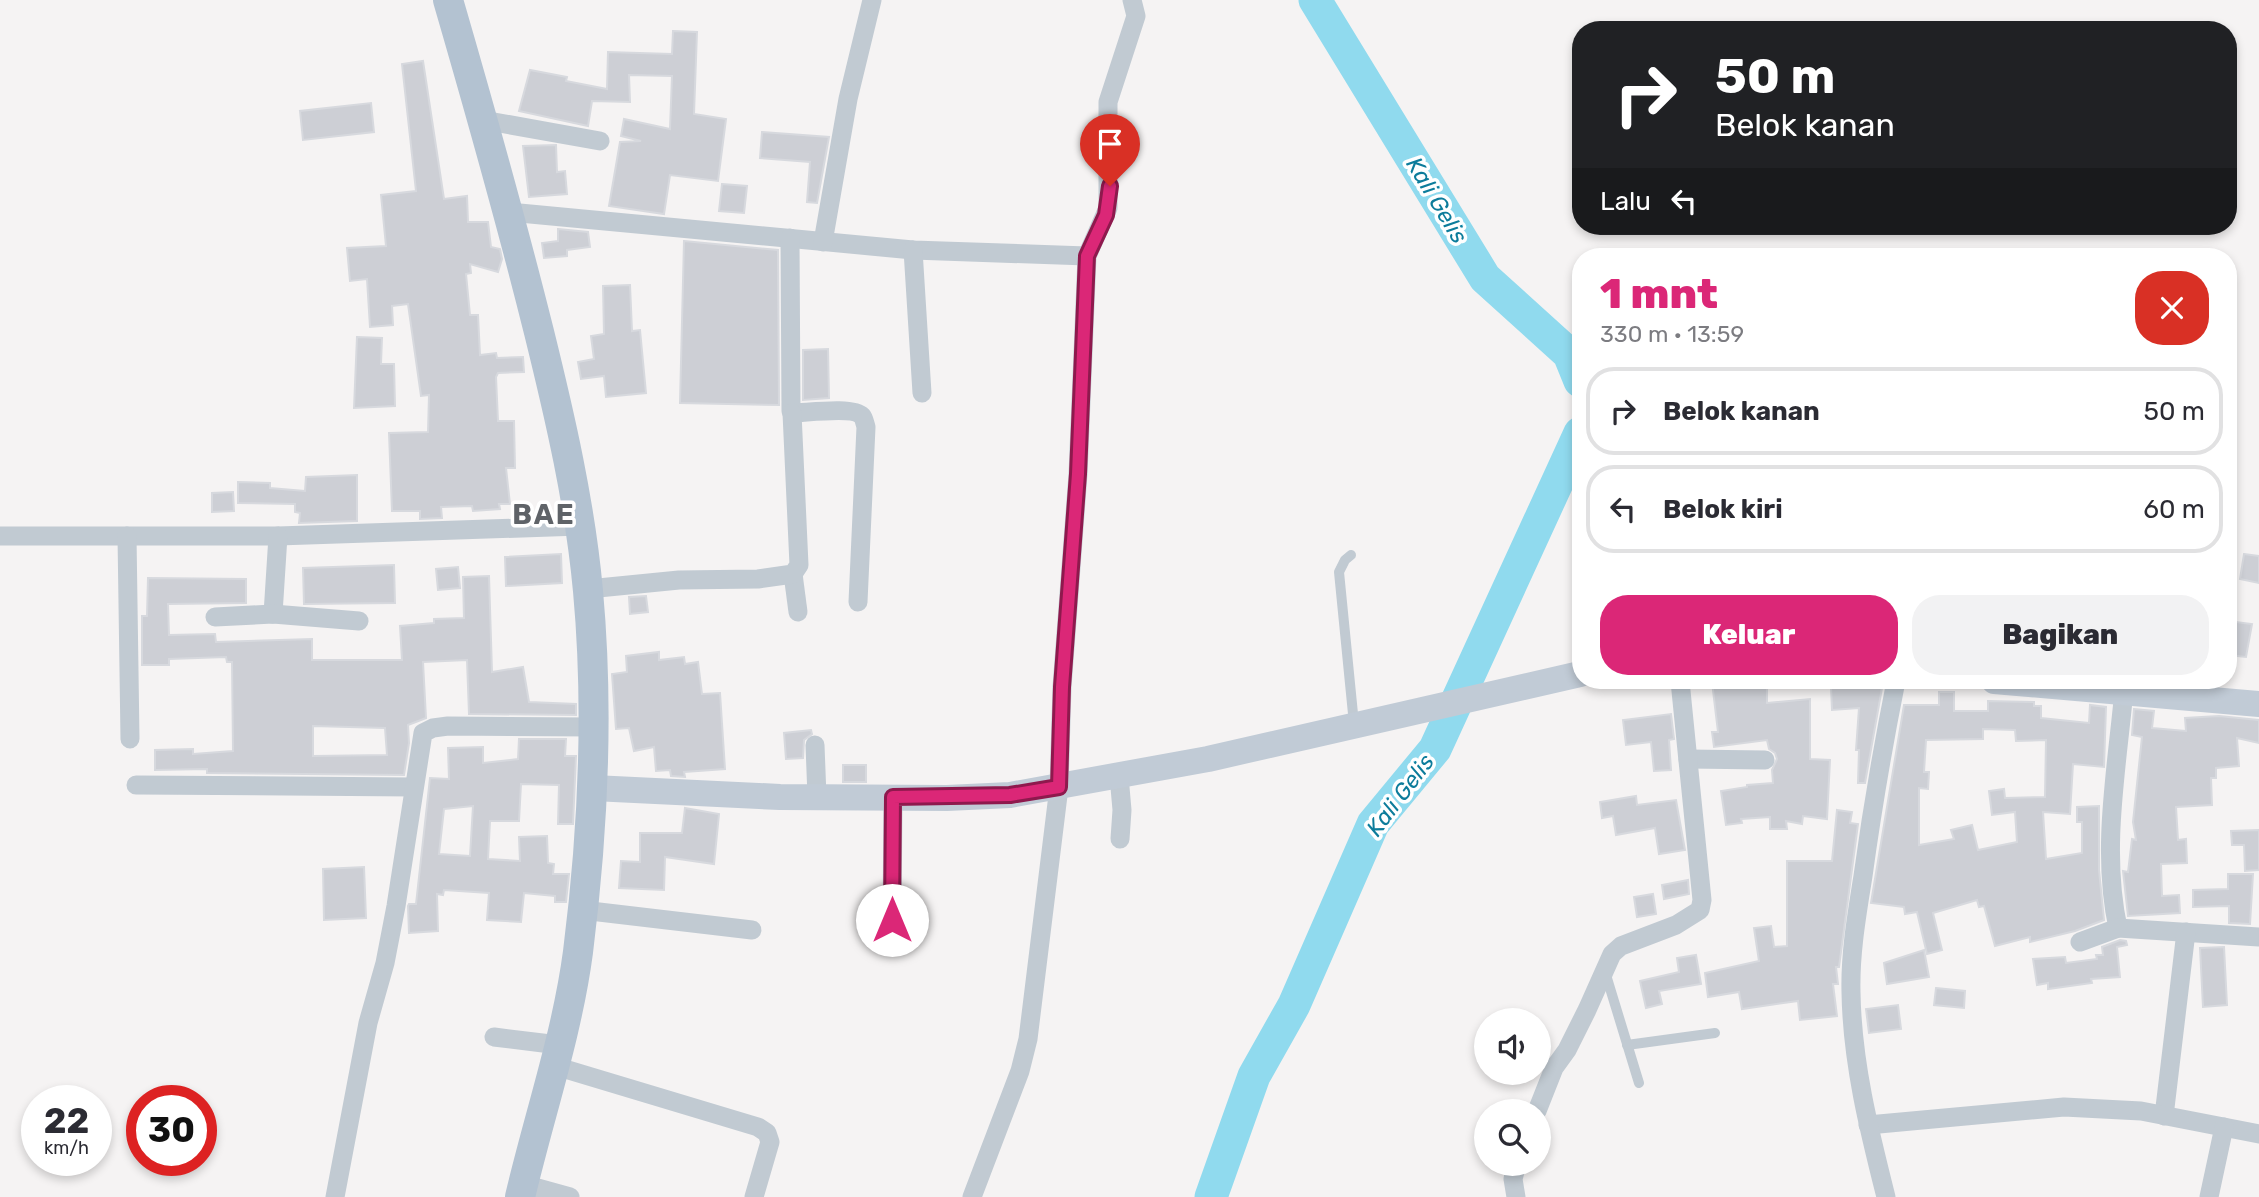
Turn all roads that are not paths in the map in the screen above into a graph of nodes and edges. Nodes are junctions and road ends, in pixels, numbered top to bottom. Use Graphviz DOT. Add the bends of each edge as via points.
graph roads {
  1 [pos="448,0"];
  2 [pos="872,0"];
  3 [pos="1132,0"];
  4 [pos="483,120"];
  5 [pos="600,141"];
  6 [pos="509,212"];
  7 [pos="790,239"];
  8 [pos="823,242"];
  9 [pos="913,250"];
  10 [pos="1087,256"];
  11 [pos="922,393"];
  12 [pos="792,413"];
  13 [pos="580,526"];
  14 [pos="0,536"];
  15 [pos="128,536"];
  16 [pos="278,537"];
  17 [pos="1351,555"];
  18 [pos="793,574"];
  19 [pos="588,589"];
  20 [pos="858,602"];
  21 [pos="798,612"];
  22 [pos="273,614"];
  23 [pos="215,617"];
  24 [pos="359,621"];
  25 [pos="1572,676"];
  26 [pos="1681,689"];
  27 [pos="1894,689"];
  28 [pos="2110,689"];
  29 [pos="2124,690"];
  30 [pos="2259,704"];
  31 [pos="1354,725"];
  32 [pos="593,727"];
  33 [pos="130,739"];
  34 [pos="815,745"];
  35 [pos="1688,759"];
  36 [pos="1765,760"];
  37 [pos="1119,776"];
  38 [pos="136,785"];
  39 [pos="414,787"];
  40 [pos="1059,787"];
  41 [pos="593,788"];
  42 [pos="817,797"];
  43 [pos="893,797"];
  44 [pos="1120,839"];
  45 [pos="582,911"];
  46 [pos="892,920"];
  47 [pos="2118,928"];
  48 [pos="752,930"];
  49 [pos="2186,932"];
  50 [pos="2259,937"];
  51 [pos="2080,942"];
  52 [pos="1604,968"];
  53 [pos="1716,1033"];
  54 [pos="494,1037"];
  55 [pos="1627,1045"];
  56 [pos="557,1055"];
  57 [pos="1639,1083"];
  58 [pos="1542,1099"];
  59 [pos="2164,1116"];
  60 [pos="1868,1125"];
  61 [pos="2224,1127"];
  62 [pos="2259,1134"];
  63 [pos="1514,1176"];
  64 [pos="521,1190"];
  65 [pos="335,1197"];
  66 [pos="570,1197"];
  67 [pos="754,1197"];
  68 [pos="972,1197"];
  69 [pos="1516,1197"];
  70 [pos="1886,1197"];
  71 [pos="2209,1197"];
  1 -- 4 [label="main road"];
  2 -- 8 [label="street" via="848,99"];
  3 -- 10 [label="street" via="1136,16 1107,110 1108,208"];
  4 -- 5 [label="street"];
  4 -- 6 [label="main road"];
  6 -- 7 [label="street"];
  6 -- 13 [label="main road" via="557,406"];
  7 -- 8 [label="street"];
  7 -- 12 [label="street"];
  8 -- 9 [label="street"];
  9 -- 10 [label="street"];
  9 -- 11 [label="street"];
  10 -- 40 [label="street"];
  12 -- 18 [label="street" via="799,565"];
  12 -- 20 [label="street" via="847,410 863,417 867,437"];
  13 -- 16 [label="street"];
  13 -- 19 [label="main road"];
  14 -- 15 [label="street"];
  15 -- 16 [label="street"];
  15 -- 33 [label="street"];
  16 -- 22 [label="street"];
  17 -- 31 [label="lane" via="1339,572"];
  18 -- 19 [label="street"];
  18 -- 21 [label="street"];
  19 -- 32 [label="main road"];
  22 -- 23 [label="street"];
  22 -- 24 [label="street"];
  25 -- 31 [label="street"];
  26 -- 35 [label="street"];
  27 -- 60 [label="street" via="1851,958 1854,1038"];
  28 -- 29 [label="street"];
  29 -- 30 [label="street"];
  29 -- 47 [label="street" via="2110,859"];
  31 -- 37 [label="street"];
  32 -- 39 [label="street" via="429,729 421,737"];
  32 -- 41 [label="main road"];
  34 -- 42 [label="street"];
  35 -- 36 [label="street"];
  35 -- 52 [label="street" via="1700,910 1676,925 1621,946"];
  37 -- 40 [label="street"];
  37 -- 44 [label="street"];
  38 -- 39 [label="street"];
  39 -- 65 [label="street" via="387,952 368,1023"];
  40 -- 43 [label="street" via="1010,795"];
  40 -- 68 [label="street" via="1028,1039"];
  41 -- 42 [label="street"];
  41 -- 45 [label="main road"];
  42 -- 43 [label="street"];
  43 -- 46 [label="street"];
  45 -- 48 [label="street"];
  45 -- 56 [label="main road"];
  47 -- 49 [label="street"];
  47 -- 51 [label="street"];
  49 -- 50 [label="street"];
  49 -- 59 [label="street"];
  52 -- 55 [label="lane"];
  52 -- 58 [label="street"];
  53 -- 55 [label="lane"];
  54 -- 56 [label="street"];
  55 -- 57 [label="lane"];
  56 -- 64 [label="main road"];
  56 -- 67 [label="street" via="767,1133 770,1142"];
  59 -- 60 [label="street" via="2064,1107"];
  59 -- 61 [label="street"];
  60 -- 70 [label="street"];
  61 -- 62 [label="street"];
  61 -- 71 [label="street"];
  63 -- 69 [label="street"];
  64 -- 66 [label="street"];
}
